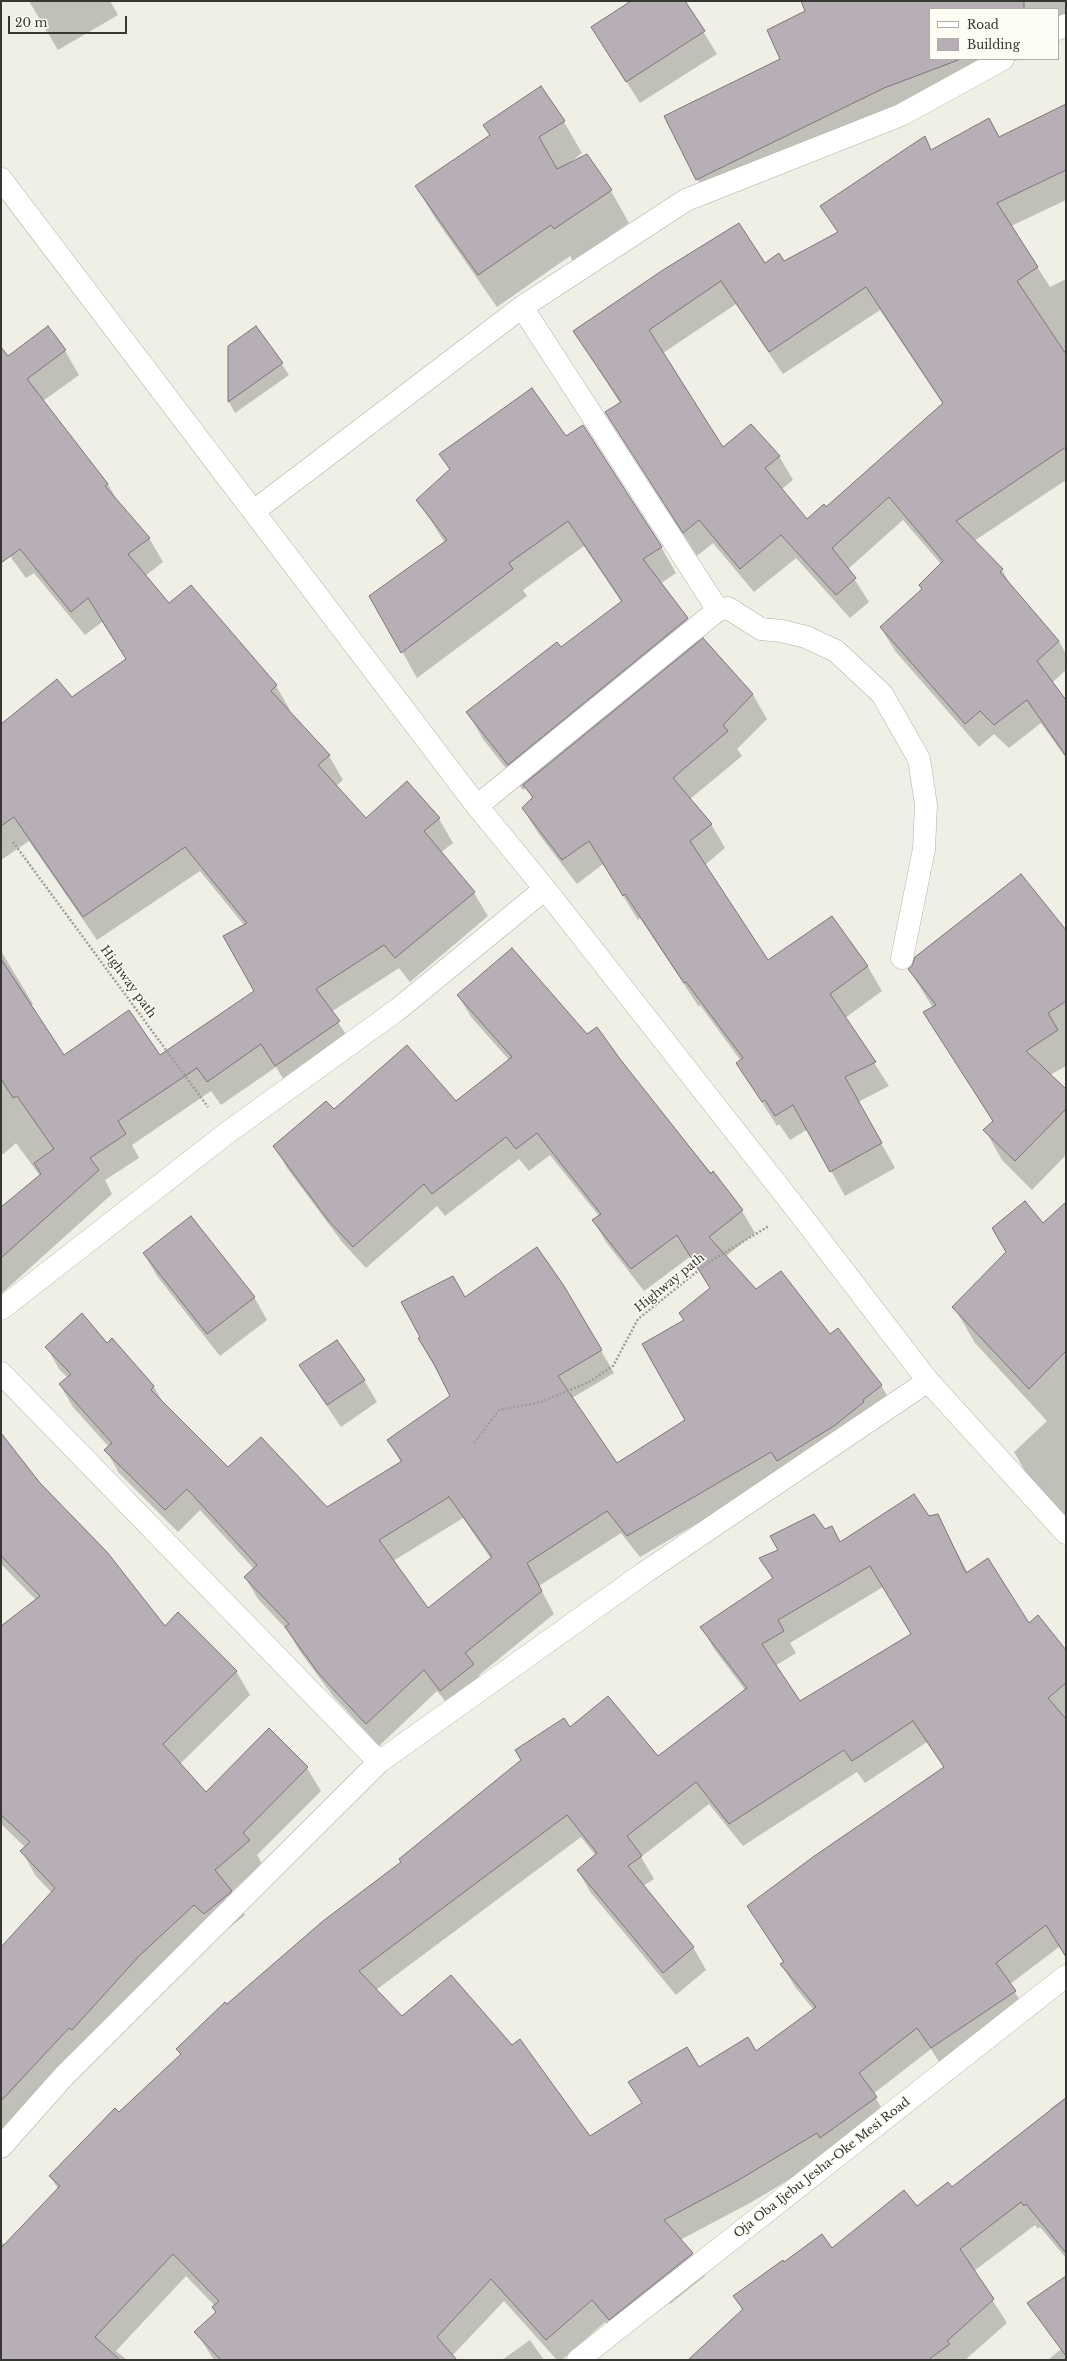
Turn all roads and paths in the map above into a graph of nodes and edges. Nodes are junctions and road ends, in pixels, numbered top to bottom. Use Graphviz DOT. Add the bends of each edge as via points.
graph roads {
  1 [pos="1001,60"];
  2 [pos="1,179"];
  3 [pos="522,307"];
  4 [pos="254,511"];
  5 [pos="718,610"];
  6 [pos="477,806"];
  7 [pos="13,842"];
  8 [pos="545,889"];
  9 [pos="902,958"];
  10 [pos="227,1133"];
  11 [pos="797,1210"];
  12 [pos="1,1309"];
  13 [pos="1,1373"];
  14 [pos="928,1381"];
  15 [pos="474,1443"];
  16 [pos="1066,1533"];
  17 [pos="379,1762"];
  18 [pos="1066,1976"];
  19 [pos="1,2147"];
  20 [pos="578,2360"];
  1 -- 3 [label="street" via="901,115 686,200"];
  2 -- 4 [label="street"];
  3 -- 4 [label="street"];
  3 -- 5 [label="street"];
  4 -- 6 [label="street"];
  5 -- 6 [label="street"];
  5 -- 9 [label="street" via="728,608 761,629 806,637 836,651 882,694 919,759 926,805 924,849"];
  6 -- 8 [label="street"];
  7 -- 10 [label="path, Highway path"];
  8 -- 10 [label="street" via="397,1010"];
  8 -- 11 [label="street"];
  10 -- 12 [label="street"];
  11 -- 14 [label="street"];
  11 -- 15 [label="path, Highway path" via="709,1262 638,1319 613,1366 589,1382 541,1402 499,1410"];
  13 -- 17 [label="street"];
  14 -- 16 [label="street"];
  14 -- 17 [label="street" via="644,1573"];
  17 -- 19 [label="street" via="64,2076"];
  18 -- 20 [label="street, Oja Oba Ijebu Jesha-Oke Mesi Road"];
}
